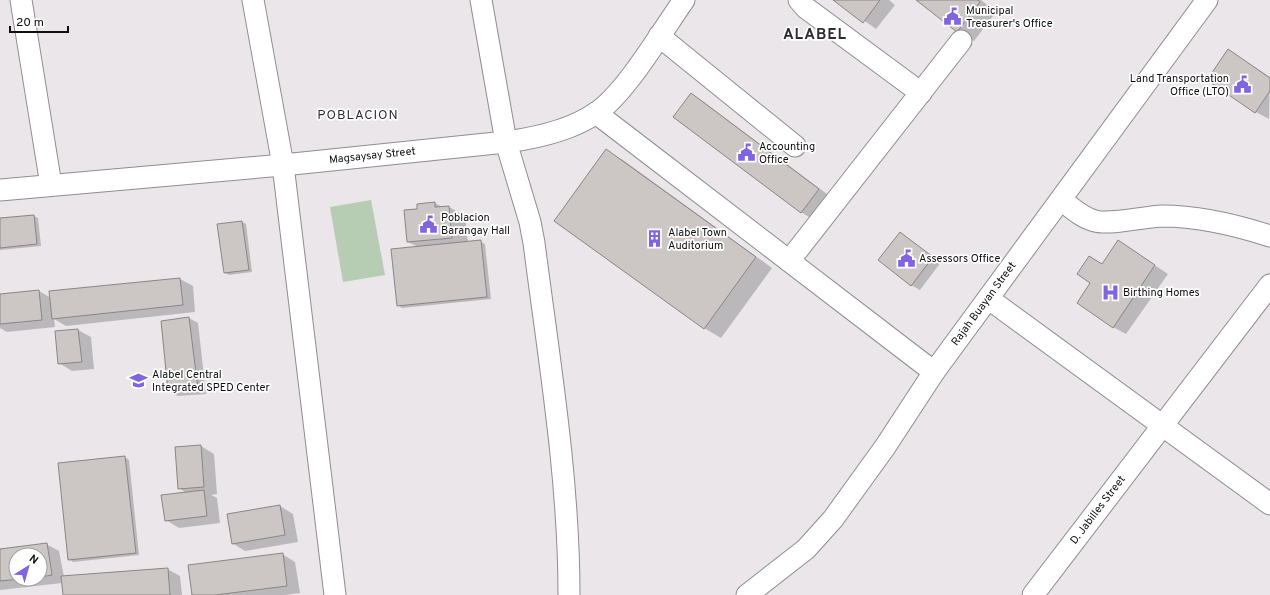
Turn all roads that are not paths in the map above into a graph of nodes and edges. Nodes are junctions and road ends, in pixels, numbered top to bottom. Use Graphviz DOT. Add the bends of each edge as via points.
graph roads {
  1 [pos="21,0"];
  2 [pos="253,0"];
  3 [pos="480,0"];
  4 [pos="684,0"];
  5 [pos="799,0"];
  6 [pos="1207,0"];
  7 [pos="658,36"];
  8 [pos="961,41"];
  9 [pos="921,93"];
  10 [pos="596,113"];
  11 [pos="506,142"];
  12 [pos="795,146"];
  13 [pos="282,165"];
  14 [pos="51,185"];
  15 [pos="0,190"];
  16 [pos="1061,200"];
  17 [pos="1270,236"];
  18 [pos="789,261"];
  19 [pos="1270,285"];
  20 [pos="989,299"];
  21 [pos="934,372"];
  22 [pos="1162,424"];
  23 [pos="1270,504"];
  24 [pos="336,595"];
  25 [pos="569,595"];
  26 [pos="747,595"];
  27 [pos="1033,595"];
  1 -- 14 [label="street"];
  2 -- 13 [label="street"];
  3 -- 11 [label="street"];
  4 -- 7 [label="street, Magsaysay Street"];
  5 -- 9 [label="street" via="806,8"];
  6 -- 16 [label="street, Rajah Buayan Street"];
  7 -- 10 [label="street, Magsaysay Street" via="614,96"];
  7 -- 12 [label="street"];
  8 -- 9 [label="street"];
  9 -- 18 [label="street"];
  10 -- 11 [label="street, Magsaysay Street" via="552,133"];
  10 -- 18 [label="street"];
  11 -- 13 [label="street, Magsaysay Street"];
  11 -- 25 [label="street" via="534,243 565,482 569,538"];
  13 -- 14 [label="street, Magsaysay Street"];
  13 -- 24 [label="street"];
  14 -- 15 [label="street, Magsaysay Street"];
  16 -- 17 [label="street" via="1087,218 1099,222 1137,218 1189,218 1249,229"];
  16 -- 20 [label="street, Rajah Buayan Street"];
  18 -- 21 [label="street"];
  19 -- 22 [label="street, D. Jabilles Street"];
  20 -- 21 [label="street, Rajah Buayan Street"];
  20 -- 22 [label="street"];
  21 -- 26 [label="street, Rajah Buayan Street" via="885,447 833,519 806,548"];
  22 -- 23 [label="street"];
  22 -- 27 [label="street, D. Jabilles Street"];
}
